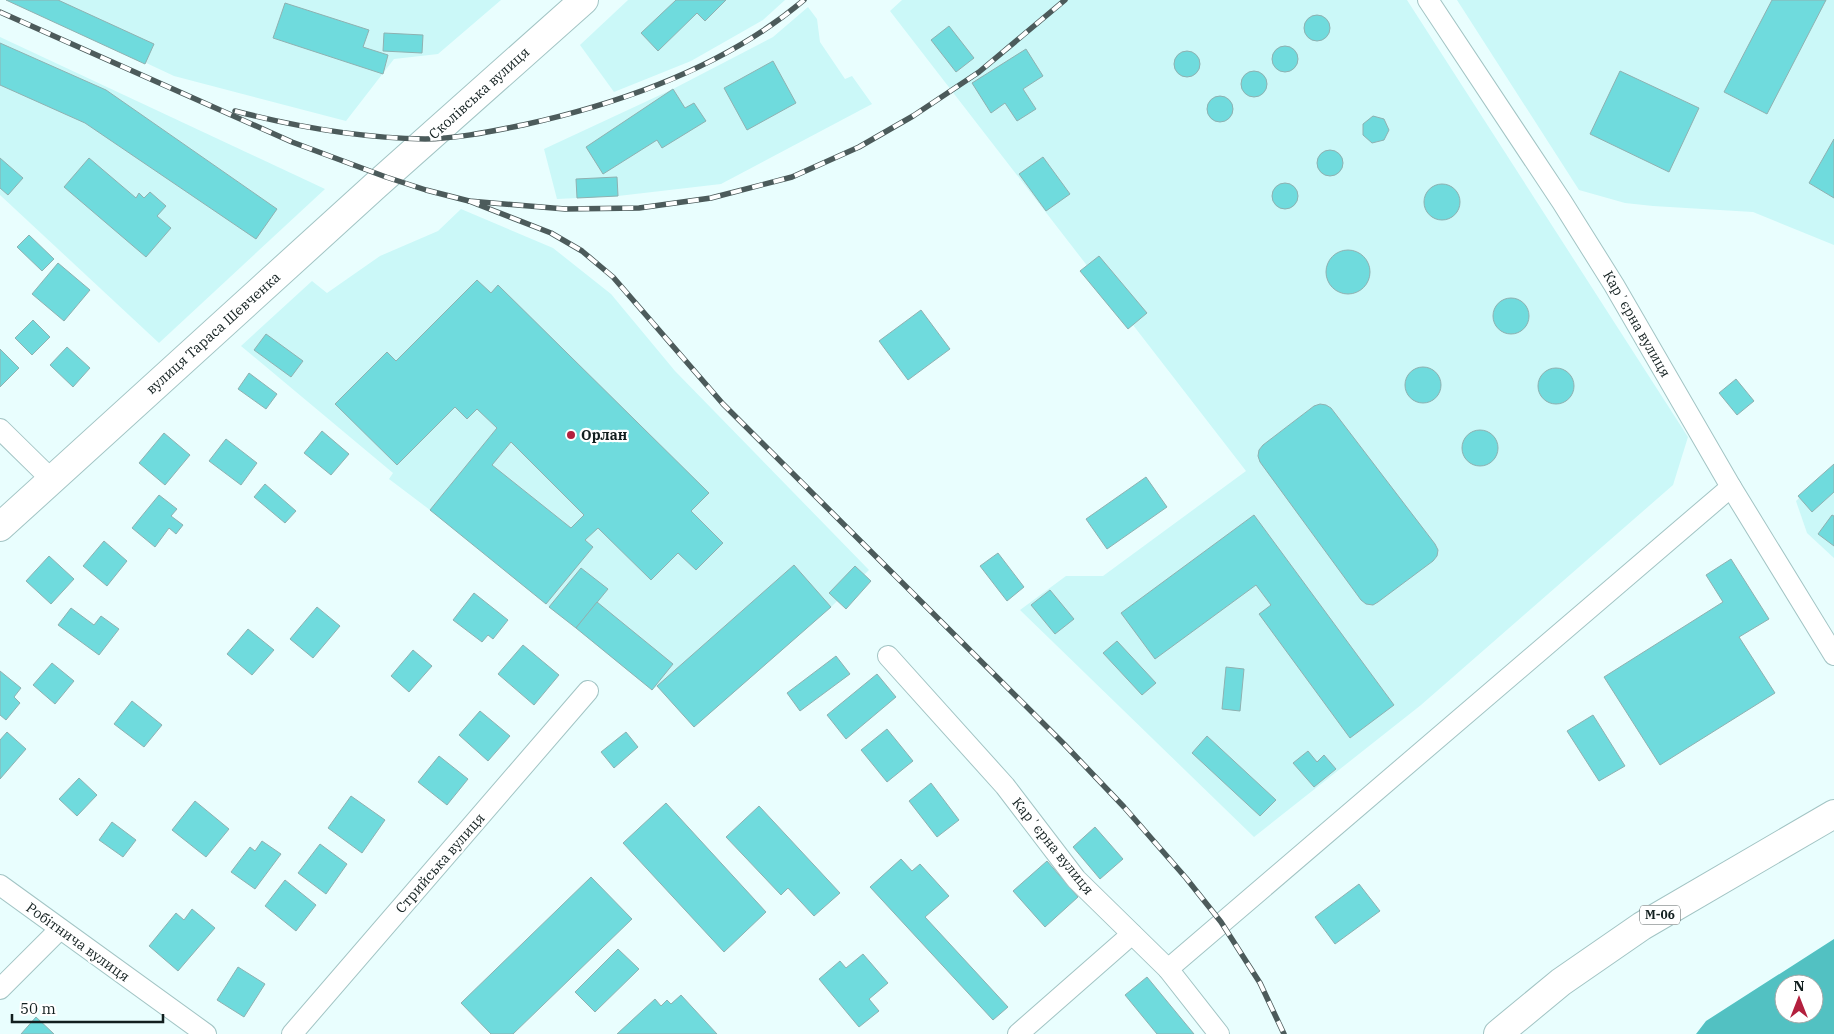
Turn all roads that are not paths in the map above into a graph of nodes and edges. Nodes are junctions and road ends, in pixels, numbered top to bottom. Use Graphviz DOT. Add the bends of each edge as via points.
graph roads {
  1 [pos="584,0"];
  2 [pos="1428,0"];
  3 [pos="375,186"];
  4 [pos="0,429"];
  5 [pos="52,480"];
  6 [pos="1731,487"];
  7 [pos="0,527"];
  8 [pos="1834,655"];
  9 [pos="888,656"];
  10 [pos="588,691"];
  11 [pos="1834,814"];
  12 [pos="0,885"];
  13 [pos="60,929"];
  14 [pos="1132,934"];
  15 [pos="1168,968"];
  16 [pos="0,989"];
  17 [pos="206,1034"];
  18 [pos="292,1034"];
  19 [pos="1018,1034"];
  20 [pos="1219,1034"];
  21 [pos="1498,1034"];
  1 -- 3 [label="main road, Сколівська вулиця"];
  2 -- 6 [label="street, Карʼєрна вулиця" via="1614,285"];
  3 -- 5 [label="main road, вулиця Тараса Шевченка"];
  4 -- 5 [label="street"];
  5 -- 7 [label="main road, вулиця Тараса Шевченка"];
  6 -- 8 [label="street, Карʼєрна вулиця"];
  6 -- 15 [label="street"];
  9 -- 14 [label="street, Карʼєрна вулиця" via="1005,786 1076,879"];
  10 -- 18 [label="street, Стрийська вулиця"];
  11 -- 21 [label="main road, М-06" via="1642,926 1561,982"];
  12 -- 13 [label="street, Робітнича вулиця"];
  13 -- 16 [label="street"];
  13 -- 17 [label="street, Робітнича вулиця"];
  14 -- 15 [label="street, Карʼєрна вулиця"];
  14 -- 19 [label="street"];
  15 -- 20 [label="street, Карʼєрна вулиця"];
}
